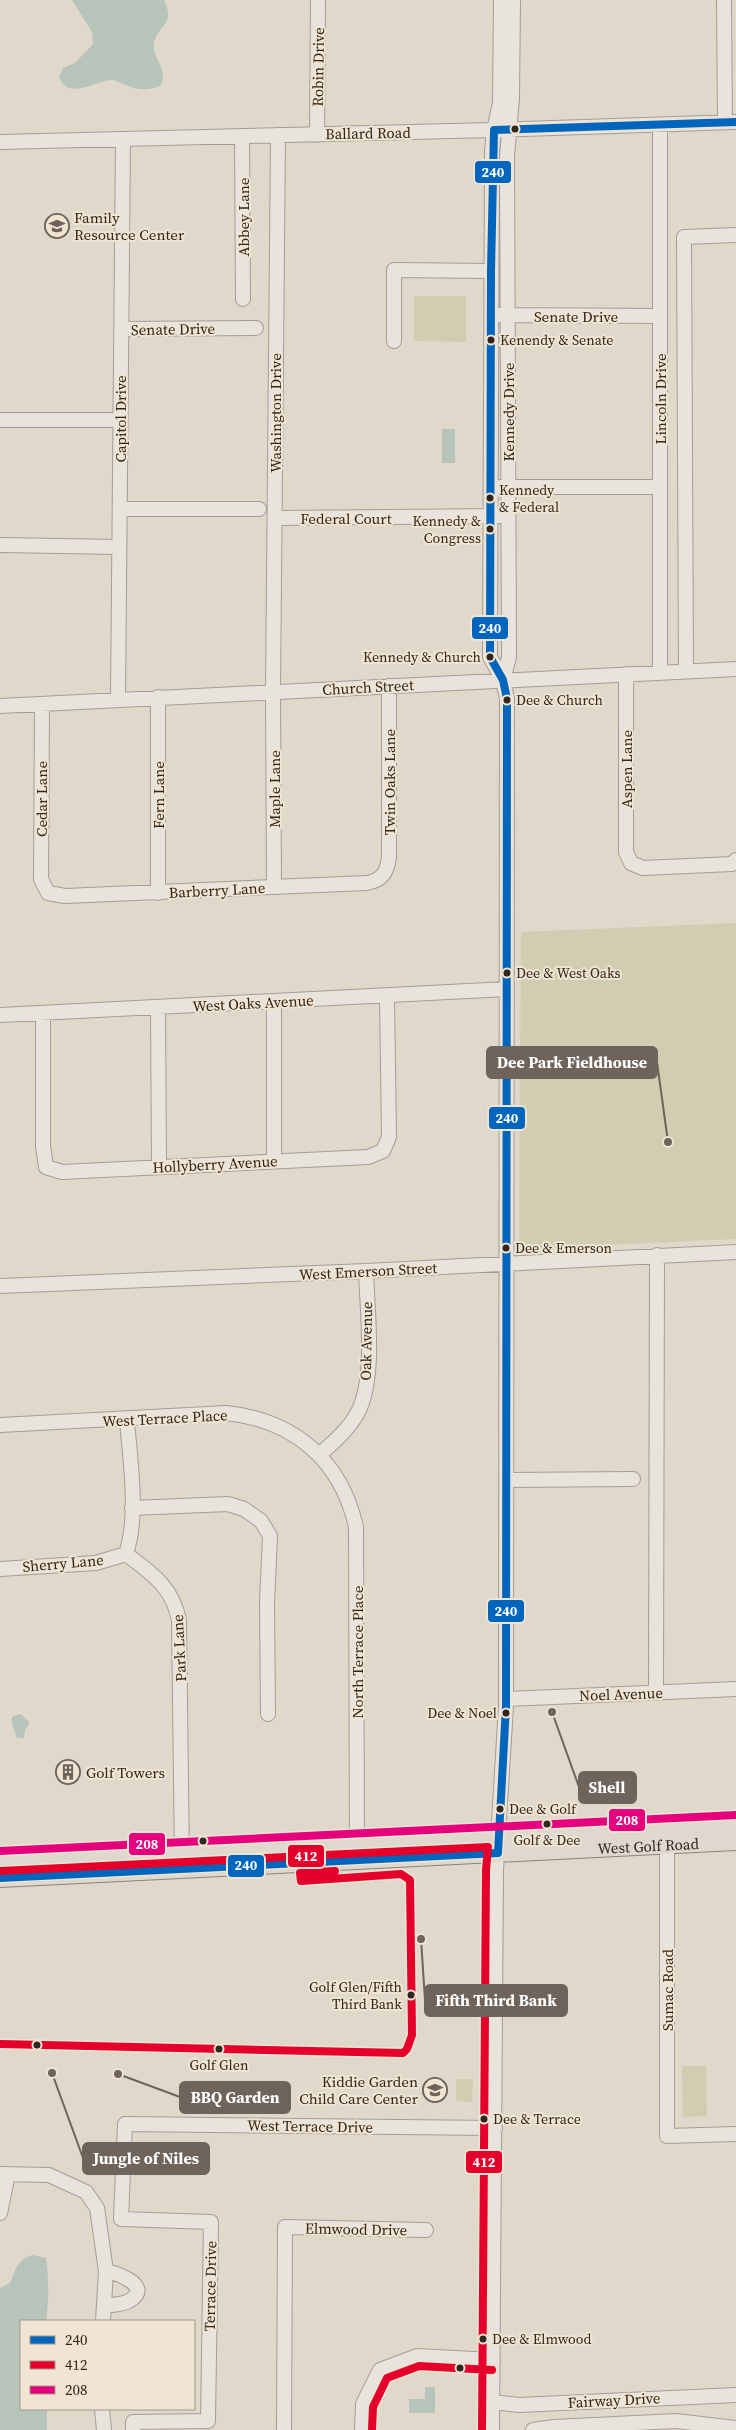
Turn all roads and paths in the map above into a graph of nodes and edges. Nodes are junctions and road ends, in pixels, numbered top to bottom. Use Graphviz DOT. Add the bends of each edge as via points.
graph roads {
  1 [pos="318,0"];
  2 [pos="501,0"];
  3 [pos="513,0"];
  4 [pos="724,0"];
  5 [pos="730,122"];
  6 [pos="660,125"];
  7 [pos="494,130"];
  8 [pos="508,130"];
  9 [pos="317,134"];
  10 [pos="278,135"];
  11 [pos="242,136"];
  12 [pos="123,139"];
  13 [pos="0,142"];
  14 [pos="736,235"];
  15 [pos="491,271"];
  16 [pos="243,299"];
  17 [pos="491,315"];
  18 [pos="507,315"];
  19 [pos="660,316"];
  20 [pos="256,328"];
  21 [pos="121,329"];
  22 [pos="394,341"];
  23 [pos="0,420"];
  24 [pos="120,420"];
  25 [pos="491,487"];
  26 [pos="508,487"];
  27 [pos="660,487"];
  28 [pos="120,509"];
  29 [pos="259,510"];
  30 [pos="492,516"];
  31 [pos="508,516"];
  32 [pos="275,518"];
  33 [pos="0,545"];
  34 [pos="119,547"];
  35 [pos="736,669"];
  36 [pos="686,671"];
  37 [pos="660,672"];
  38 [pos="626,674"];
  39 [pos="503,680"];
  40 [pos="388,686"];
  41 [pos="273,691"];
  42 [pos="158,697"];
  43 [pos="118,698"];
  44 [pos="42,704"];
  45 [pos="0,706"];
  46 [pos="736,860"];
  47 [pos="383,876"];
  48 [pos="274,887"];
  49 [pos="48,893"];
  50 [pos="158,893"];
  51 [pos="507,989"];
  52 [pos="388,996"];
  53 [pos="274,1002"];
  54 [pos="158,1007"];
  55 [pos="43,1013"];
  56 [pos="0,1015"];
  57 [pos="274,1162"];
  58 [pos="159,1167"];
  59 [pos="736,1252"];
  60 [pos="657,1256"];
  61 [pos="506,1264"];
  62 [pos="366,1271"];
  63 [pos="0,1286"];
  64 [pos="127,1420"];
  65 [pos="0,1425"];
  66 [pos="320,1454"];
  67 [pos="633,1479"];
  68 [pos="506,1480"];
  69 [pos="132,1508"];
  70 [pos="126,1554"];
  71 [pos="0,1569"];
  72 [pos="736,1689"];
  73 [pos="656,1692"];
  74 [pos="506,1699"];
  75 [pos="268,1714"];
  76 [pos="736,1825"];
  77 [pos="736,1841"];
  78 [pos="498,1845"];
  79 [pos="667,1845"];
  80 [pos="357,1852"];
  81 [pos="182,1860"];
  82 [pos="0,1861"];
  83 [pos="0,1878"];
  84 [pos="125,2124"];
  85 [pos="495,2128"];
  86 [pos="736,2134"];
  87 [pos="4,2174"];
  88 [pos="0,2213"];
  89 [pos="426,2230"];
  90 [pos="106,2271"];
  91 [pos="105,2306"];
  92 [pos="103,2320"];
  93 [pos="493,2360"];
  94 [pos="736,2395"];
  95 [pos="492,2402"];
  96 [pos="102,2410"];
  97 [pos="736,2428"];
  98 [pos="104,2430"];
  99 [pos="133,2430"];
  100 [pos="284,2430"];
  101 [pos="362,2430"];
  102 [pos="492,2430"];
  103 [pos="533,2430"];
  1 -- 9 [label="street, Robin Drive"];
  2 -- 7 [label="street, Kennedy Drive" via="500,103"];
  3 -- 8 [label="street, Kennedy Drive" via="512,98"];
  4 -- 5 [label="street"];
  5 -- 6 [label="street, Ballard Road"];
  6 -- 8 [label="street, Ballard Road"];
  6 -- 19 [label="street, Lincoln Drive"];
  7 -- 8 [label="street, Ballard Road"];
  7 -- 9 [label="street, Ballard Road"];
  7 -- 15 [label="street, Kennedy Drive"];
  8 -- 18 [label="street, Kennedy Drive"];
  9 -- 10 [label="street, Ballard Road"];
  10 -- 11 [label="street, Ballard Road"];
  10 -- 32 [label="street, Washington Drive"];
  11 -- 12 [label="street, Ballard Road"];
  11 -- 16 [label="street, Abbey Lane"];
  12 -- 13 [label="street, Ballard Road"];
  12 -- 21 [label="street, Capitol Drive"];
  14 -- 36 [label="street, Lincoln Drive" via="684,237"];
  15 -- 17 [label="street, Kennedy Drive"];
  15 -- 22 [label="street" via="394,270"];
  17 -- 18 [label="street, Senate Drive"];
  17 -- 25 [label="street, Kennedy Drive"];
  18 -- 19 [label="street, Senate Drive"];
  18 -- 26 [label="street, Kennedy Drive"];
  19 -- 27 [label="street, Lincoln Drive"];
  20 -- 21 [label="street, Senate Drive"];
  21 -- 24 [label="street, Capitol Drive"];
  23 -- 24 [label="street"];
  24 -- 28 [label="street, Capitol Drive"];
  25 -- 26 [label="street"];
  25 -- 30 [label="street, Kennedy Drive"];
  26 -- 27 [label="street"];
  26 -- 31 [label="street, Kennedy Drive"];
  27 -- 37 [label="street, Lincoln Drive"];
  28 -- 29 [label="street"];
  28 -- 34 [label="street, Capitol Drive"];
  30 -- 31 [label="street, Federal Court"];
  30 -- 32 [label="street, Federal Court"];
  30 -- 39 [label="street, Kennedy Drive" via="490,657"];
  31 -- 39 [label="street, Kennedy Drive" via="509,657"];
  32 -- 41 [label="street, Washington Drive"];
  33 -- 34 [label="street"];
  34 -- 43 [label="street, Capitol Drive"];
  35 -- 36 [label="street, Church Street"];
  36 -- 37 [label="street, Church Street"];
  37 -- 38 [label="street, Church Street"];
  38 -- 39 [label="street, Church Street"];
  38 -- 46 [label="street, Aspen Lane" via="626,852 631,863 643,868 732,864"];
  39 -- 40 [label="street, Church Street"];
  39 -- 51 [label="street" via="507,699"];
  40 -- 41 [label="street, Church Street"];
  40 -- 47 [label="street, Twin Oaks Lane" via="389,857"];
  41 -- 42 [label="street, Church Street"];
  41 -- 48 [label="street, Maple Lane"];
  42 -- 43 [label="street, Church Street"];
  42 -- 50 [label="street, Fern Lane"];
  43 -- 44 [label="street, Church Street"];
  44 -- 45 [label="street, Church Street"];
  44 -- 49 [label="street, Cedar Lane" via="41,879"];
  47 -- 48 [label="street, Barberry Lane" via="367,883"];
  48 -- 50 [label="street, Barberry Lane"];
  49 -- 50 [label="street, Barberry Lane" via="65,896"];
  51 -- 52 [label="street, West Oaks Avenue"];
  51 -- 61 [label="street"];
  52 -- 53 [label="street, West Oaks Avenue"];
  52 -- 57 [label="street, Hollyberry Avenue" via="389,1137 383,1151 368,1157"];
  53 -- 54 [label="street, West Oaks Avenue"];
  53 -- 57 [label="street"];
  54 -- 55 [label="street, West Oaks Avenue"];
  54 -- 58 [label="street"];
  55 -- 56 [label="street, West Oaks Avenue"];
  55 -- 58 [label="street, Hollyberry Avenue" via="43,1146 46,1166 62,1172"];
  57 -- 58 [label="street, Hollyberry Avenue"];
  59 -- 60 [label="street, West Emerson Street"];
  60 -- 61 [label="street, West Emerson Street"];
  60 -- 73 [label="street"];
  61 -- 62 [label="street, West Emerson Street"];
  61 -- 68 [label="street"];
  62 -- 63 [label="street, West Emerson Street"];
  62 -- 66 [label="street, Oak Avenue" via="368,1362 363,1398 348,1426"];
  64 -- 65 [label="street, West Terrace Place"];
  64 -- 66 [label="street, West Terrace Place" via="245,1415 281,1428"];
  64 -- 69 [label="street"];
  66 -- 80 [label="street, North Terrace Place" via="341,1482 356,1527"];
  67 -- 68 [label="street"];
  68 -- 74 [label="street"];
  69 -- 70 [label="street" via="132,1528"];
  69 -- 75 [label="street" via="228,1504 244,1509 261,1521 270,1536"];
  70 -- 71 [label="street, Sherry Lane" via="96,1563"];
  70 -- 81 [label="street, Park Lane" via="168,1590 178,1612 181,1640"];
  72 -- 73 [label="street, Noel Avenue"];
  73 -- 74 [label="street, Noel Avenue"];
  74 -- 78 [label="street"];
  76 -- 78 [label="main road, West Golf Road"];
  77 -- 79 [label="main road, West Golf Road"];
  78 -- 79 [label="main road, West Golf Road"];
  78 -- 80 [label="main road, West Golf Road"];
  78 -- 85 [label="street"];
  79 -- 86 [label="street, Sumac Road" via="667,2136"];
  80 -- 81 [label="main road, West Golf Road"];
  80 -- 81 [label="main road, West Golf Road" via="290,1863"];
  81 -- 82 [label="main road, West Golf Road"];
  81 -- 83 [label="main road"];
  84 -- 85 [label="street, West Terrace Drive"];
  84 -- 99 [label="street, Terrace Drive" via="121,2218 211,2222 208,2421 133,2422"];
  85 -- 93 [label="street"];
  87 -- 88 [label="street"];
  87 -- 90 [label="street" via="49,2175 86,2192 97,2208"];
  89 -- 100 [label="street, Elmwood Drive" via="285,2227"];
  90 -- 91 [label="street"];
  90 -- 91 [label="street" via="131,2281 136,2287 136,2294 125,2303"];
  91 -- 92 [label="street"];
  93 -- 95 [label="street"];
  93 -- 101 [label="street" via="417,2356 380,2370 363,2404"];
  94 -- 95 [label="street, Fairway Drive" via="519,2405"];
  95 -- 102 [label="street"];
  96 -- 98 [label="street"];
  97 -- 103 [label="street" via="676,2421"];
}
